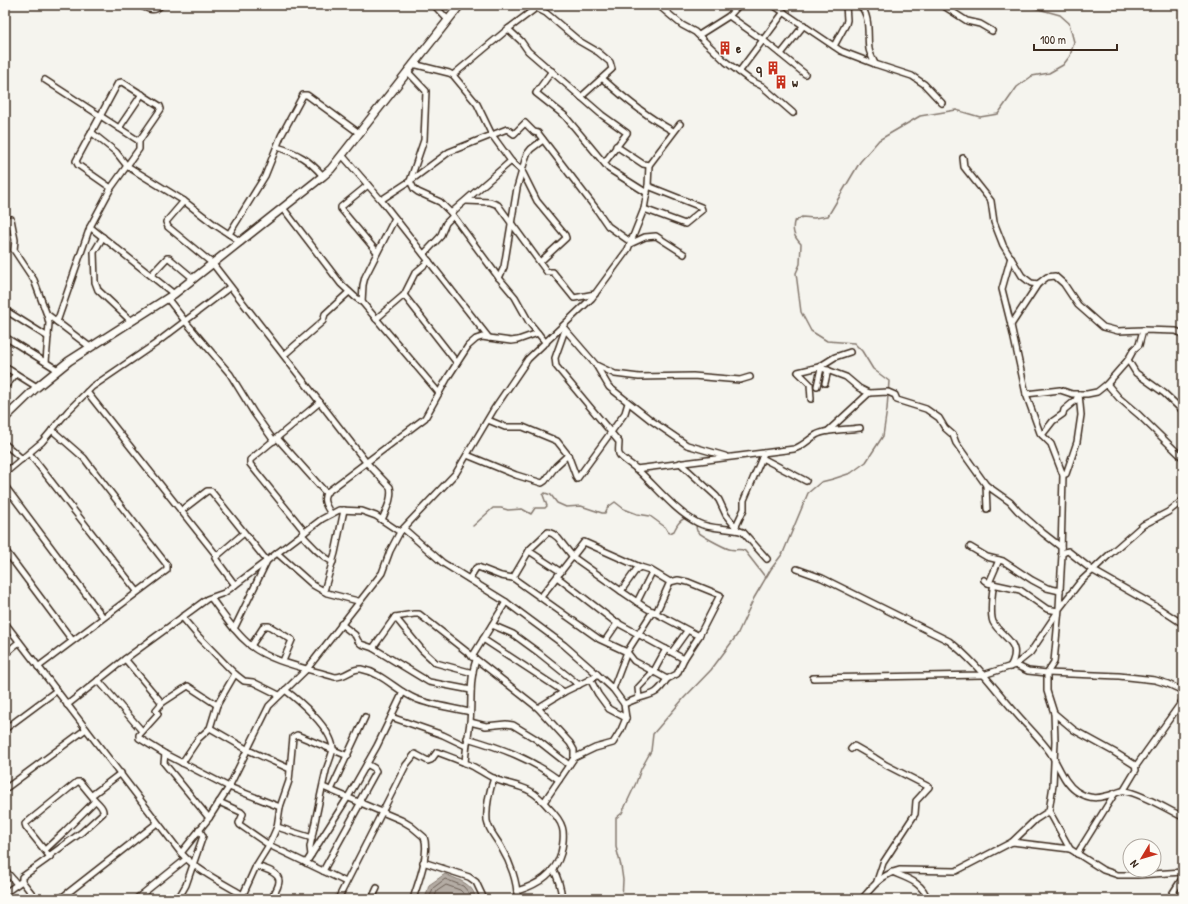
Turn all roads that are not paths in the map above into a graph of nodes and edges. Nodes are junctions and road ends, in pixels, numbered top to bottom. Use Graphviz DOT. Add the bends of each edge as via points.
graph roads {
  1 [pos="139,5"];
  2 [pos="161,5"];
  3 [pos="434,5"];
  4 [pos="460,5"];
  5 [pos="658,5"];
  6 [pos="739,5"];
  7 [pos="773,5"];
  8 [pos="846,5"];
  9 [pos="860,5"];
  10 [pos="942,5"];
  11 [pos="784,12"];
  12 [pos="729,16"];
  13 [pos="447,21"];
  14 [pos="804,25"];
  15 [pos="508,29"];
  16 [pos="992,31"];
  17 [pos="699,35"];
  18 [pos="763,40"];
  19 [pos="834,46"];
  20 [pos="781,54"];
  21 [pos="413,64"];
  22 [pos="875,64"];
  23 [pos="407,71"];
  24 [pos="552,71"];
  25 [pos="739,72"];
  26 [pos="805,74"];
  27 [pos="453,76"];
  28 [pos="603,78"];
  29 [pos="45,80"];
  30 [pos="142,94"];
  31 [pos="580,97"];
  32 [pos="942,103"];
  33 [pos="793,113"];
  34 [pos="100,115"];
  35 [pos="680,124"];
  36 [pos="119,128"];
  37 [pos="673,131"];
  38 [pos="91,132"];
  39 [pos="359,134"];
  40 [pos="492,135"];
  41 [pos="543,140"];
  42 [pos="139,141"];
  43 [pos="616,146"];
  44 [pos="277,147"];
  45 [pos="342,155"];
  46 [pos="963,158"];
  47 [pos="511,161"];
  48 [pos="605,162"];
  49 [pos="649,165"];
  50 [pos="127,166"];
  51 [pos="522,171"];
  52 [pos="323,176"];
  53 [pos="410,181"];
  54 [pos="368,185"];
  55 [pos="648,186"];
  56 [pos="111,188"];
  57 [pos="647,193"];
  58 [pos="381,200"];
  59 [pos="466,200"];
  60 [pos="184,201"];
  61 [pos="283,208"];
  62 [pos="644,209"];
  63 [pos="452,214"];
  64 [pos="395,218"];
  65 [pos="11,219"];
  66 [pos="512,223"];
  67 [pos="90,227"];
  68 [pos="229,234"];
  69 [pos="103,237"];
  70 [pos="240,242"];
  71 [pos="632,242"];
  72 [pos="377,252"];
  73 [pos="424,254"];
  74 [pos="684,254"];
  75 [pos="1011,257"];
  76 [pos="429,261"];
  77 [pos="540,262"];
  78 [pos="213,264"];
  79 [pos="151,276"];
  80 [pos="194,278"];
  81 [pos="499,278"];
  82 [pos="1037,286"];
  83 [pos="230,287"];
  84 [pos="349,292"];
  85 [pos="174,294"];
  86 [pos="595,294"];
  87 [pos="404,295"];
  88 [pos="167,298"];
  89 [pos="362,302"];
  90 [pos="5,310"];
  91 [pos="47,315"];
  92 [pos="376,319"];
  93 [pos="131,321"];
  94 [pos="185,321"];
  95 [pos="56,322"];
  96 [pos="1011,325"];
  97 [pos="564,328"];
  98 [pos="1143,330"];
  99 [pos="538,333"];
  100 [pos="1183,334"];
  101 [pos="5,337"];
  102 [pos="48,337"];
  103 [pos="489,338"];
  104 [pos="546,342"];
  105 [pos="90,347"];
  106 [pos="850,352"];
  107 [pos="284,355"];
  108 [pos="1128,360"];
  109 [pos="46,362"];
  110 [pos="457,363"];
  111 [pos="596,365"];
  112 [pos="5,367"];
  113 [pos="820,368"];
  114 [pos="58,370"];
  115 [pos="828,370"];
  116 [pos="16,374"];
  117 [pos="750,377"];
  118 [pos="824,383"];
  119 [pos="1107,384"];
  120 [pos="817,386"];
  121 [pos="5,387"];
  122 [pos="37,388"];
  123 [pos="87,392"];
  124 [pos="439,393"];
  125 [pos="869,394"];
  126 [pos="1026,394"];
  127 [pos="1079,394"];
  128 [pos="811,399"];
  129 [pos="320,402"];
  130 [pos="628,403"];
  131 [pos="1183,411"];
  132 [pos="5,418"];
  133 [pos="488,420"];
  134 [pos="860,428"];
  135 [pos="52,430"];
  136 [pos="611,432"];
  137 [pos="827,432"];
  138 [pos="1042,435"];
  139 [pos="276,440"];
  140 [pos="5,444"];
  141 [pos="764,452"];
  142 [pos="29,453"];
  143 [pos="467,455"];
  144 [pos="568,455"];
  145 [pos="728,457"];
  146 [pos="762,458"];
  147 [pos="1183,458"];
  148 [pos="22,459"];
  149 [pos="366,462"];
  150 [pos="680,463"];
  151 [pos="636,469"];
  152 [pos="5,473"];
  153 [pos="1063,475"];
  154 [pos="806,481"];
  155 [pos="5,486"];
  156 [pos="986,486"];
  157 [pos="326,493"];
  158 [pos="1183,500"];
  159 [pos="987,509"];
  160 [pos="344,510"];
  161 [pos="181,511"];
  162 [pos="331,514"];
  163 [pos="382,520"];
  164 [pos="737,528"];
  165 [pos="402,530"];
  166 [pos="244,533"];
  167 [pos="303,534"];
  168 [pos="970,547"];
  169 [pos="1061,547"];
  170 [pos="5,550"];
  171 [pos="529,551"];
  172 [pos="277,553"];
  173 [pos="1062,554"];
  174 [pos="216,556"];
  175 [pos="573,556"];
  176 [pos="767,560"];
  177 [pos="999,560"];
  178 [pos="266,561"];
  179 [pos="333,562"];
  180 [pos="640,567"];
  181 [pos="797,569"];
  182 [pos="1092,570"];
  183 [pos="561,572"];
  184 [pos="652,572"];
  185 [pos="557,577"];
  186 [pos="513,578"];
  187 [pos="469,579"];
  188 [pos="984,580"];
  189 [pos="670,582"];
  190 [pos="992,584"];
  191 [pos="235,585"];
  192 [pos="137,591"];
  193 [pos="621,591"];
  194 [pos="1060,591"];
  195 [pos="324,592"];
  196 [pos="541,597"];
  197 [pos="211,598"];
  198 [pos="358,601"];
  199 [pos="506,602"];
  200 [pos="637,602"];
  201 [pos="1058,611"];
  202 [pos="654,612"];
  203 [pos="103,617"];
  204 [pos="182,617"];
  205 [pos="395,617"];
  206 [pos="618,622"];
  207 [pos="5,623"];
  208 [pos="341,624"];
  209 [pos="1183,624"];
  210 [pos="492,625"];
  211 [pos="234,629"];
  212 [pos="687,631"];
  213 [pos="639,635"];
  214 [pos="699,636"];
  215 [pos="482,639"];
  216 [pos="72,640"];
  217 [pos="20,642"];
  218 [pos="605,642"];
  219 [pos="251,646"];
  220 [pos="373,648"];
  221 [pos="666,649"];
  222 [pos="627,652"];
  223 [pos="672,652"];
  224 [pos="5,654"];
  225 [pos="126,658"];
  226 [pos="474,658"];
  227 [pos="684,658"];
  228 [pos="283,661"];
  229 [pos="1013,666"];
  230 [pos="38,667"];
  231 [pos="307,668"];
  232 [pos="654,671"];
  233 [pos="473,673"];
  234 [pos="1047,673"];
  235 [pos="235,674"];
  236 [pos="598,675"];
  237 [pos="983,675"];
  238 [pos="813,678"];
  239 [pos="667,679"];
  240 [pos="98,680"];
  241 [pos="590,680"];
  242 [pos="579,685"];
  243 [pos="613,689"];
  244 [pos="285,690"];
  245 [pos="471,690"];
  246 [pos="56,691"];
  247 [pos="1183,691"];
  248 [pos="403,692"];
  249 [pos="564,692"];
  250 [pos="279,696"];
  251 [pos="639,698"];
  252 [pos="1183,700"];
  253 [pos="162,703"];
  254 [pos="624,704"];
  255 [pos="67,705"];
  256 [pos="217,705"];
  257 [pos="538,708"];
  258 [pos="470,712"];
  259 [pos="1054,713"];
  260 [pos="365,717"];
  261 [pos="391,717"];
  262 [pos="626,718"];
  263 [pos="470,722"];
  264 [pos="210,728"];
  265 [pos="5,729"];
  266 [pos="86,729"];
  267 [pos="142,732"];
  268 [pos="467,738"];
  269 [pos="466,746"];
  270 [pos="333,749"];
  271 [pos="851,749"];
  272 [pos="248,750"];
  273 [pos="165,754"];
  274 [pos="348,756"];
  275 [pos="574,758"];
  276 [pos="1055,758"];
  277 [pos="465,762"];
  278 [pos="182,763"];
  279 [pos="367,764"];
  280 [pos="569,765"];
  281 [pos="1136,766"];
  282 [pos="290,769"];
  283 [pos="121,773"];
  284 [pos="494,778"];
  285 [pos="559,780"];
  286 [pos="229,787"];
  287 [pos="323,787"];
  288 [pos="5,789"];
  289 [pos="331,790"];
  290 [pos="1124,790"];
  291 [pos="1115,793"];
  292 [pos="348,797"];
  293 [pos="93,798"];
  294 [pos="219,802"];
  295 [pos="360,802"];
  296 [pos="544,802"];
  297 [pos="280,807"];
  298 [pos="1049,811"];
  299 [pos="382,812"];
  300 [pos="1183,817"];
  301 [pos="208,818"];
  302 [pos="157,823"];
  303 [pos="276,827"];
  304 [pos="200,830"];
  305 [pos="312,838"];
  306 [pos="1012,842"];
  307 [pos="269,844"];
  308 [pos="1070,849"];
  309 [pos="45,850"];
  310 [pos="181,854"];
  311 [pos="1077,854"];
  312 [pos="311,855"];
  313 [pos="50,856"];
  314 [pos="186,859"];
  315 [pos="423,862"];
  316 [pos="306,863"];
  317 [pos="193,864"];
  318 [pos="256,866"];
  319 [pos="553,869"];
  320 [pos="5,870"];
  321 [pos="323,871"];
  322 [pos="892,872"];
  323 [pos="1183,872"];
  324 [pos="1183,877"];
  325 [pos="346,882"];
  326 [pos="876,882"];
  327 [pos="19,883"];
  328 [pos="377,888"];
  329 [pos="517,891"];
  330 [pos="5,893"];
  331 [pos="242,897"];
  332 [pos="36,899"];
  333 [pos="60,899"];
  334 [pos="136,899"];
  335 [pos="178,899"];
  336 [pos="271,899"];
  337 [pos="338,899"];
  338 [pos="372,899"];
  339 [pos="413,899"];
  340 [pos="484,899"];
  341 [pos="517,899"];
  342 [pos="562,899"];
  343 [pos="862,899"];
  344 [pos="927,899"];
  345 [pos="1169,899"];
  1 -- 2 [label="street" via="151,10"];
  3 -- 13 [label="street"];
  4 -- 13 [label="street"];
  5 -- 17 [label="street"];
  6 -- 12 [label="street"];
  7 -- 11 [label="street"];
  8 -- 19 [label="street" via="846,24"];
  9 -- 22 [label="street" via="867,15 869,47"];
  10 -- 16 [label="street" via="966,21 980,24"];
  11 -- 14 [label="street"];
  11 -- 18 [label="street"];
  12 -- 17 [label="street"];
  12 -- 18 [label="street"];
  13 -- 21 [label="street"];
  14 -- 19 [label="street"];
  14 -- 20 [label="street"];
  15 -- 24 [label="street" via="528,51"];
  15 -- 27 [label="street"];
  15 -- 28 [label="street" via="533,9 539,8 610,62 612,69"];
  17 -- 25 [label="street"];
  18 -- 20 [label="street"];
  18 -- 25 [label="street"];
  19 -- 22 [label="street" via="848,55"];
  20 -- 26 [label="street"];
  21 -- 23 [label="street"];
  21 -- 27 [label="street"];
  22 -- 32 [label="street" via="912,76 924,84"];
  23 -- 39 [label="street"];
  23 -- 53 [label="street" via="426,93 424,140"];
  24 -- 31 [label="street"];
  24 -- 48 [label="street" via="536,93 565,116"];
  25 -- 33 [label="street" via="762,86"];
  27 -- 40 [label="street" via="477,104"];
  28 -- 31 [label="street"];
  28 -- 37 [label="street" via="638,109"];
  29 -- 34 [label="street"];
  30 -- 34 [label="street" via="124,83 118,83"];
  30 -- 36 [label="street"];
  30 -- 42 [label="street" via="161,108"];
  31 -- 43 [label="street" via="627,133"];
  34 -- 36 [label="street"];
  34 -- 38 [label="street"];
  35 -- 37 [label="street"];
  36 -- 42 [label="street"];
  37 -- 49 [label="street"];
  38 -- 50 [label="street" via="116,152"];
  38 -- 56 [label="street" via="76,161"];
  39 -- 44 [label="street" via="303,95"];
  39 -- 45 [label="street"];
  40 -- 41 [label="street" via="507,129 514,134 525,123"];
  40 -- 47 [label="street"];
  40 -- 53 [label="street" via="449,152"];
  41 -- 51 [label="street" via="527,154"];
  41 -- 71 [label="street" via="608,226"];
  42 -- 50 [label="street" via="140,148"];
  43 -- 48 [label="street"];
  43 -- 49 [label="street" via="643,164"];
  44 -- 52 [label="street" via="303,157"];
  44 -- 68 [label="street" via="265,176"];
  45 -- 52 [label="street"];
  45 -- 54 [label="street"];
  46 -- 75 [label="street" via="964,167 991,201 994,222"];
  47 -- 51 [label="street"];
  47 -- 59 [label="street"];
  48 -- 57 [label="street" via="609,169"];
  49 -- 55 [label="street"];
  50 -- 56 [label="street"];
  50 -- 60 [label="street"];
  51 -- 66 [label="street"];
  51 -- 77 [label="street" via="538,201 566,236"];
  52 -- 61 [label="street"];
  53 -- 58 [label="street"];
  53 -- 63 [label="street" via="414,189 440,202"];
  54 -- 58 [label="street"];
  54 -- 72 [label="street" via="341,209"];
  55 -- 57 [label="street"];
  55 -- 62 [label="street" via="701,207 702,210 685,224"];
  56 -- 67 [label="street"];
  57 -- 62 [label="street"];
  58 -- 64 [label="street"];
  59 -- 63 [label="street"];
  59 -- 66 [label="street" via="495,203"];
  60 -- 68 [label="street"];
  60 -- 78 [label="street" via="166,222 167,225"];
  61 -- 70 [label="street"];
  61 -- 84 [label="street"];
  62 -- 71 [label="street"];
  63 -- 73 [label="street" via="440,237"];
  63 -- 81 [label="street"];
  64 -- 72 [label="street"];
  64 -- 73 [label="street"];
  65 -- 91 [label="street" via="14,250 34,280"];
  66 -- 77 [label="street"];
  66 -- 81 [label="street" via="504,267"];
  67 -- 69 [label="street"];
  67 -- 95 [label="street"];
  68 -- 70 [label="street"];
  69 -- 79 [label="street"];
  69 -- 93 [label="street" via="94,252 96,286"];
  70 -- 78 [label="street"];
  71 -- 74 [label="street" via="656,236"];
  71 -- 86 [label="street"];
  72 -- 89 [label="street" via="365,277"];
  73 -- 76 [label="street"];
  75 -- 82 [label="street" via="1022,276"];
  75 -- 96 [label="street" via="1002,289"];
  76 -- 87 [label="street" via="415,273"];
  76 -- 103 [label="street"];
  77 -- 86 [label="street" via="546,272 553,272 574,298"];
  78 -- 80 [label="street"];
  78 -- 83 [label="street"];
  79 -- 80 [label="street" via="169,258"];
  79 -- 85 [label="street"];
  80 -- 85 [label="street"];
  81 -- 99 [label="street" via="515,297"];
  82 -- 96 [label="street"];
  82 -- 98 [label="street" via="1047,277 1055,276 1064,284 1078,305 1103,327 1118,331"];
  83 -- 94 [label="street"];
  83 -- 107 [label="street"];
  84 -- 89 [label="street"];
  84 -- 107 [label="street" via="325,314 323,321"];
  85 -- 88 [label="street"];
  86 -- 97 [label="street"];
  87 -- 92 [label="street"];
  87 -- 110 [label="street"];
  88 -- 93 [label="street"];
  88 -- 94 [label="street"];
  89 -- 92 [label="street"];
  90 -- 102 [label="street"];
  91 -- 95 [label="street"];
  91 -- 102 [label="street"];
  92 -- 124 [label="street"];
  93 -- 105 [label="street"];
  94 -- 123 [label="street"];
  94 -- 139 [label="street" via="230,374 254,413"];
  95 -- 105 [label="street"];
  96 -- 126 [label="street"];
  97 -- 104 [label="street"];
  97 -- 111 [label="street"];
  97 -- 136 [label="street" via="555,358 556,366"];
  98 -- 100 [label="street" via="1176,331"];
  98 -- 108 [label="street" via="1139,345"];
  99 -- 103 [label="street" via="511,341"];
  99 -- 104 [label="street"];
  101 -- 109 [label="street"];
  102 -- 109 [label="street"];
  103 -- 110 [label="street" via="476,339"];
  104 -- 133 [label="street" via="528,360"];
  105 -- 114 [label="street"];
  106 -- 113 [label="street" via="836,357"];
  107 -- 129 [label="street"];
  108 -- 119 [label="street"];
  108 -- 131 [label="street" via="1136,373 1164,393"];
  109 -- 114 [label="street"];
  110 -- 124 [label="street"];
  111 -- 117 [label="street" via="616,374 639,377 693,376 740,380"];
  111 -- 130 [label="street" via="609,388"];
  112 -- 116 [label="street"];
  113 -- 115 [label="street"];
  113 -- 120 [label="street"];
  113 -- 128 [label="street" via="798,372 810,384"];
  114 -- 122 [label="street"];
  115 -- 118 [label="street"];
  115 -- 125 [label="street" via="846,377"];
  116 -- 121 [label="street"];
  116 -- 122 [label="street"];
  119 -- 127 [label="street" via="1097,392"];
  119 -- 147 [label="street"];
  122 -- 132 [label="street"];
  123 -- 135 [label="street"];
  123 -- 161 [label="street"];
  124 -- 149 [label="street" via="425,418"];
  125 -- 137 [label="street"];
  125 -- 156 [label="street" via="888,392 895,395 897,400 926,409 939,418"];
  126 -- 127 [label="street" via="1060,390"];
  126 -- 138 [label="street"];
  127 -- 138 [label="street"];
  127 -- 153 [label="street" via="1081,415 1078,442 1066,474"];
  129 -- 139 [label="street"];
  129 -- 149 [label="street"];
  130 -- 136 [label="street" via="625,413"];
  130 -- 145 [label="street" via="687,445"];
  133 -- 143 [label="street"];
  133 -- 144 [label="street" via="505,427 523,427 554,440"];
  134 -- 137 [label="street"];
  135 -- 142 [label="street"];
  135 -- 192 [label="street" via="84,458 167,565 166,570"];
  136 -- 144 [label="street" via="578,479 575,478"];
  136 -- 151 [label="street" via="619,442 619,454"];
  137 -- 141 [label="street" via="816,435 794,449"];
  138 -- 153 [label="street" via="1051,444"];
  139 -- 157 [label="street"];
  139 -- 167 [label="street" via="252,458 250,464"];
  140 -- 148 [label="street"];
  141 -- 145 [label="street"];
  141 -- 146 [label="street"];
  142 -- 148 [label="street"];
  142 -- 192 [label="street"];
  143 -- 144 [label="street" via="516,475 542,482"];
  143 -- 165 [label="street" via="453,478"];
  145 -- 150 [label="street"];
  146 -- 154 [label="street"];
  146 -- 164 [label="street" via="744,500 744,509"];
  148 -- 152 [label="street"];
  149 -- 157 [label="street"];
  149 -- 163 [label="street" via="390,487 390,500"];
  150 -- 151 [label="street"];
  150 -- 164 [label="street" via="716,496 726,515"];
  151 -- 164 [label="street" via="697,522 709,527"];
  153 -- 169 [label="street"];
  155 -- 203 [label="street"];
  156 -- 159 [label="street"];
  156 -- 169 [label="street" via="1010,502"];
  157 -- 162 [label="street" via="325,504"];
  158 -- 182 [label="street" via="1168,512 1143,525"];
  160 -- 162 [label="street"];
  160 -- 163 [label="street" via="366,512"];
  160 -- 179 [label="street"];
  161 -- 166 [label="street" via="207,491 211,491"];
  161 -- 174 [label="street"];
  162 -- 167 [label="street"];
  163 -- 165 [label="street"];
  164 -- 176 [label="street"];
  165 -- 187 [label="street" via="438,560"];
  165 -- 198 [label="street" via="390,551 382,573"];
  166 -- 174 [label="street"];
  166 -- 178 [label="street"];
  167 -- 172 [label="street"];
  167 -- 179 [label="street" via="321,554"];
  168 -- 177 [label="street" via="987,557"];
  169 -- 173 [label="street"];
  170 -- 216 [label="street"];
  171 -- 175 [label="street" via="548,532 558,538"];
  171 -- 183 [label="street"];
  171 -- 186 [label="street"];
  172 -- 178 [label="street"];
  172 -- 195 [label="street"];
  173 -- 182 [label="street" via="1068,552"];
  173 -- 194 [label="street"];
  174 -- 191 [label="street" via="217,562"];
  175 -- 180 [label="street" via="584,542"];
  175 -- 183 [label="street"];
  175 -- 193 [label="street"];
  177 -- 190 [label="street"];
  177 -- 194 [label="street" via="1047,588"];
  178 -- 191 [label="street"];
  178 -- 211 [label="street"];
  179 -- 195 [label="street"];
  180 -- 184 [label="street"];
  180 -- 193 [label="street"];
  181 -- 237 [label="street" via="822,578 949,642"];
  182 -- 201 [label="street" via="1072,590"];
  182 -- 209 [label="street"];
  183 -- 185 [label="street"];
  184 -- 189 [label="street"];
  184 -- 200 [label="street"];
  185 -- 196 [label="street"];
  185 -- 206 [label="street"];
  186 -- 187 [label="street" via="478,567"];
  186 -- 196 [label="street"];
  187 -- 199 [label="street"];
  188 -- 190 [label="street"];
  189 -- 202 [label="street"];
  189 -- 214 [label="street" via="688,582 720,595"];
  190 -- 201 [label="street" via="1020,590 1047,609"];
  190 -- 229 [label="street" via="993,621 1014,649"];
  191 -- 197 [label="street"];
  192 -- 203 [label="street"];
  193 -- 200 [label="street"];
  194 -- 201 [label="street"];
  195 -- 198 [label="street"];
  196 -- 218 [label="street"];
  197 -- 204 [label="street"];
  197 -- 211 [label="street"];
  198 -- 208 [label="street"];
  199 -- 210 [label="street"];
  199 -- 236 [label="street" via="564,645"];
  200 -- 202 [label="street"];
  201 -- 229 [label="street" via="1030,653"];
  201 -- 234 [label="street" via="1054,662"];
  202 -- 212 [label="street"];
  202 -- 213 [label="street"];
  203 -- 216 [label="street"];
  204 -- 225 [label="street"];
  204 -- 235 [label="street"];
  205 -- 220 [label="street"];
  205 -- 226 [label="street" via="419,614"];
  205 -- 233 [label="street" via="436,663"];
  206 -- 213 [label="street"];
  206 -- 218 [label="street"];
  207 -- 217 [label="street"];
  208 -- 220 [label="street" via="355,635 361,644"];
  208 -- 231 [label="street"];
  210 -- 215 [label="street"];
  210 -- 242 [label="street" via="513,634"];
  211 -- 219 [label="street"];
  212 -- 214 [label="street"];
  212 -- 223 [label="street"];
  213 -- 221 [label="street"];
  213 -- 222 [label="street"];
  214 -- 227 [label="street"];
  215 -- 226 [label="street"];
  215 -- 249 [label="street"];
  216 -- 230 [label="street"];
  217 -- 224 [label="street"];
  217 -- 230 [label="street"];
  218 -- 222 [label="street"];
  219 -- 228 [label="street"];
  219 -- 228 [label="street" via="264,626 269,626 292,640"];
  220 -- 245 [label="street" via="429,682"];
  221 -- 223 [label="street"];
  221 -- 232 [label="street"];
  222 -- 232 [label="street" via="634,661"];
  222 -- 243 [label="street"];
  223 -- 227 [label="street"];
  225 -- 240 [label="street"];
  225 -- 253 [label="street"];
  226 -- 233 [label="street"];
  226 -- 257 [label="street"];
  227 -- 239 [label="street" via="677,674"];
  228 -- 231 [label="street"];
  229 -- 234 [label="street"];
  229 -- 237 [label="street"];
  230 -- 246 [label="street"];
  231 -- 244 [label="street"];
  231 -- 248 [label="street" via="335,677 342,677 356,669 370,671"];
  232 -- 239 [label="street"];
  232 -- 251 [label="street" via="638,688"];
  233 -- 245 [label="street"];
  234 -- 247 [label="street" via="1155,680"];
  234 -- 259 [label="street" via="1047,691"];
  235 -- 250 [label="street" via="244,681 253,682"];
  235 -- 256 [label="street"];
  236 -- 241 [label="street"];
  236 -- 243 [label="street"];
  237 -- 238 [label="street"];
  237 -- 276 [label="street"];
  239 -- 251 [label="street" via="653,695"];
  240 -- 255 [label="street"];
  240 -- 267 [label="street"];
  241 -- 242 [label="street"];
  241 -- 262 [label="street" via="609,709"];
  242 -- 249 [label="street"];
  243 -- 254 [label="street"];
  244 -- 250 [label="street"];
  244 -- 270 [label="street" via="304,705 320,723"];
  245 -- 258 [label="street"];
  246 -- 255 [label="street"];
  246 -- 265 [label="street"];
  248 -- 258 [label="street" via="416,699"];
  248 -- 261 [label="street"];
  249 -- 257 [label="street"];
  250 -- 272 [label="street" via="269,706"];
  251 -- 254 [label="street"];
  252 -- 281 [label="street"];
  253 -- 256 [label="street" via="188,686"];
  253 -- 267 [label="street" via="156,710 158,714"];
  254 -- 262 [label="street"];
  255 -- 266 [label="street"];
  256 -- 264 [label="street"];
  257 -- 275 [label="street" via="570,743 574,750"];
  258 -- 263 [label="street"];
  259 -- 276 [label="street"];
  259 -- 281 [label="street" via="1074,730"];
  260 -- 274 [label="street"];
  261 -- 269 [label="street"];
  261 -- 279 [label="street"];
  262 -- 275 [label="street" via="613,743"];
  263 -- 268 [label="street"];
  263 -- 280 [label="street" via="486,726 513,724"];
  264 -- 272 [label="street"];
  264 -- 278 [label="street" via="198,739"];
  266 -- 283 [label="street"];
  266 -- 288 [label="street"];
  267 -- 273 [label="street" via="139,738"];
  268 -- 269 [label="street"];
  268 -- 285 [label="street" via="530,761"];
  269 -- 277 [label="street"];
  270 -- 274 [label="street"];
  270 -- 282 [label="street" via="295,735"];
  270 -- 287 [label="street"];
  271 -- 326 [label="street" via="854,746 929,788 916,801 915,814 883,863"];
  272 -- 282 [label="street"];
  272 -- 286 [label="street"];
  273 -- 278 [label="street"];
  273 -- 301 [label="street" via="164,763"];
  274 -- 289 [label="street"];
  275 -- 280 [label="street"];
  276 -- 291 [label="street" via="1065,778 1079,792 1096,798"];
  276 -- 298 [label="street"];
  277 -- 284 [label="street"];
  277 -- 299 [label="street" via="437,752 429,761 417,754 414,755 406,764"];
  278 -- 286 [label="street"];
  279 -- 292 [label="street"];
  279 -- 295 [label="street" via="376,771"];
  280 -- 285 [label="street"];
  281 -- 290 [label="street"];
  282 -- 297 [label="street" via="288,786"];
  283 -- 293 [label="street"];
  283 -- 302 [label="street"];
  284 -- 296 [label="street" via="530,791"];
  284 -- 329 [label="street" via="488,797 488,823 507,857"];
  285 -- 296 [label="street"];
  286 -- 294 [label="street"];
  286 -- 297 [label="street"];
  287 -- 289 [label="street"];
  287 -- 305 [label="street"];
  289 -- 292 [label="street"];
  290 -- 291 [label="street"];
  290 -- 300 [label="street"];
  291 -- 311 [label="street"];
  292 -- 295 [label="street"];
  292 -- 312 [label="street"];
  293 -- 309 [label="street" via="94,802"];
  293 -- 309 [label="street" via="78,782 26,822 26,827"];
  293 -- 313 [label="street" via="104,810 103,813"];
  294 -- 301 [label="street"];
  294 -- 307 [label="street" via="241,812 243,814 240,825"];
  295 -- 299 [label="street"];
  295 -- 321 [label="street"];
  296 -- 319 [label="street" via="558,817 564,831 559,858"];
  297 -- 303 [label="street"];
  298 -- 306 [label="street" via="1035,820"];
  298 -- 308 [label="street"];
  299 -- 315 [label="street" via="401,820 424,837"];
  299 -- 325 [label="street"];
  301 -- 304 [label="street"];
  302 -- 310 [label="street"];
  302 -- 333 [label="street"];
  303 -- 305 [label="street"];
  303 -- 307 [label="street"];
  304 -- 310 [label="street"];
  304 -- 317 [label="street" via="204,836"];
  305 -- 312 [label="street"];
  306 -- 308 [label="street"];
  306 -- 322 [label="street" via="956,871"];
  307 -- 316 [label="street"];
  307 -- 318 [label="street"];
  308 -- 311 [label="street"];
  309 -- 313 [label="street"];
  310 -- 314 [label="street"];
  311 -- 323 [label="street" via="1103,870 1118,875"];
  312 -- 316 [label="street"];
  313 -- 327 [label="street" via="22,877"];
  314 -- 317 [label="street"];
  314 -- 334 [label="street"];
  315 -- 339 [label="street"];
  315 -- 340 [label="street" via="469,877 476,882"];
  316 -- 321 [label="street"];
  317 -- 331 [label="street"];
  317 -- 335 [label="street"];
  318 -- 331 [label="street"];
  318 -- 336 [label="street" via="275,874 278,878"];
  319 -- 329 [label="street" via="542,881"];
  319 -- 342 [label="street" via="562,889"];
  320 -- 327 [label="street"];
  321 -- 325 [label="street"];
  322 -- 326 [label="street"];
  322 -- 344 [label="street" via="913,880 920,886"];
  324 -- 345 [label="street"];
  325 -- 337 [label="street"];
  326 -- 343 [label="street"];
  327 -- 330 [label="street"];
  327 -- 332 [label="street"];
  328 -- 338 [label="street"];
  329 -- 341 [label="street"];
}
